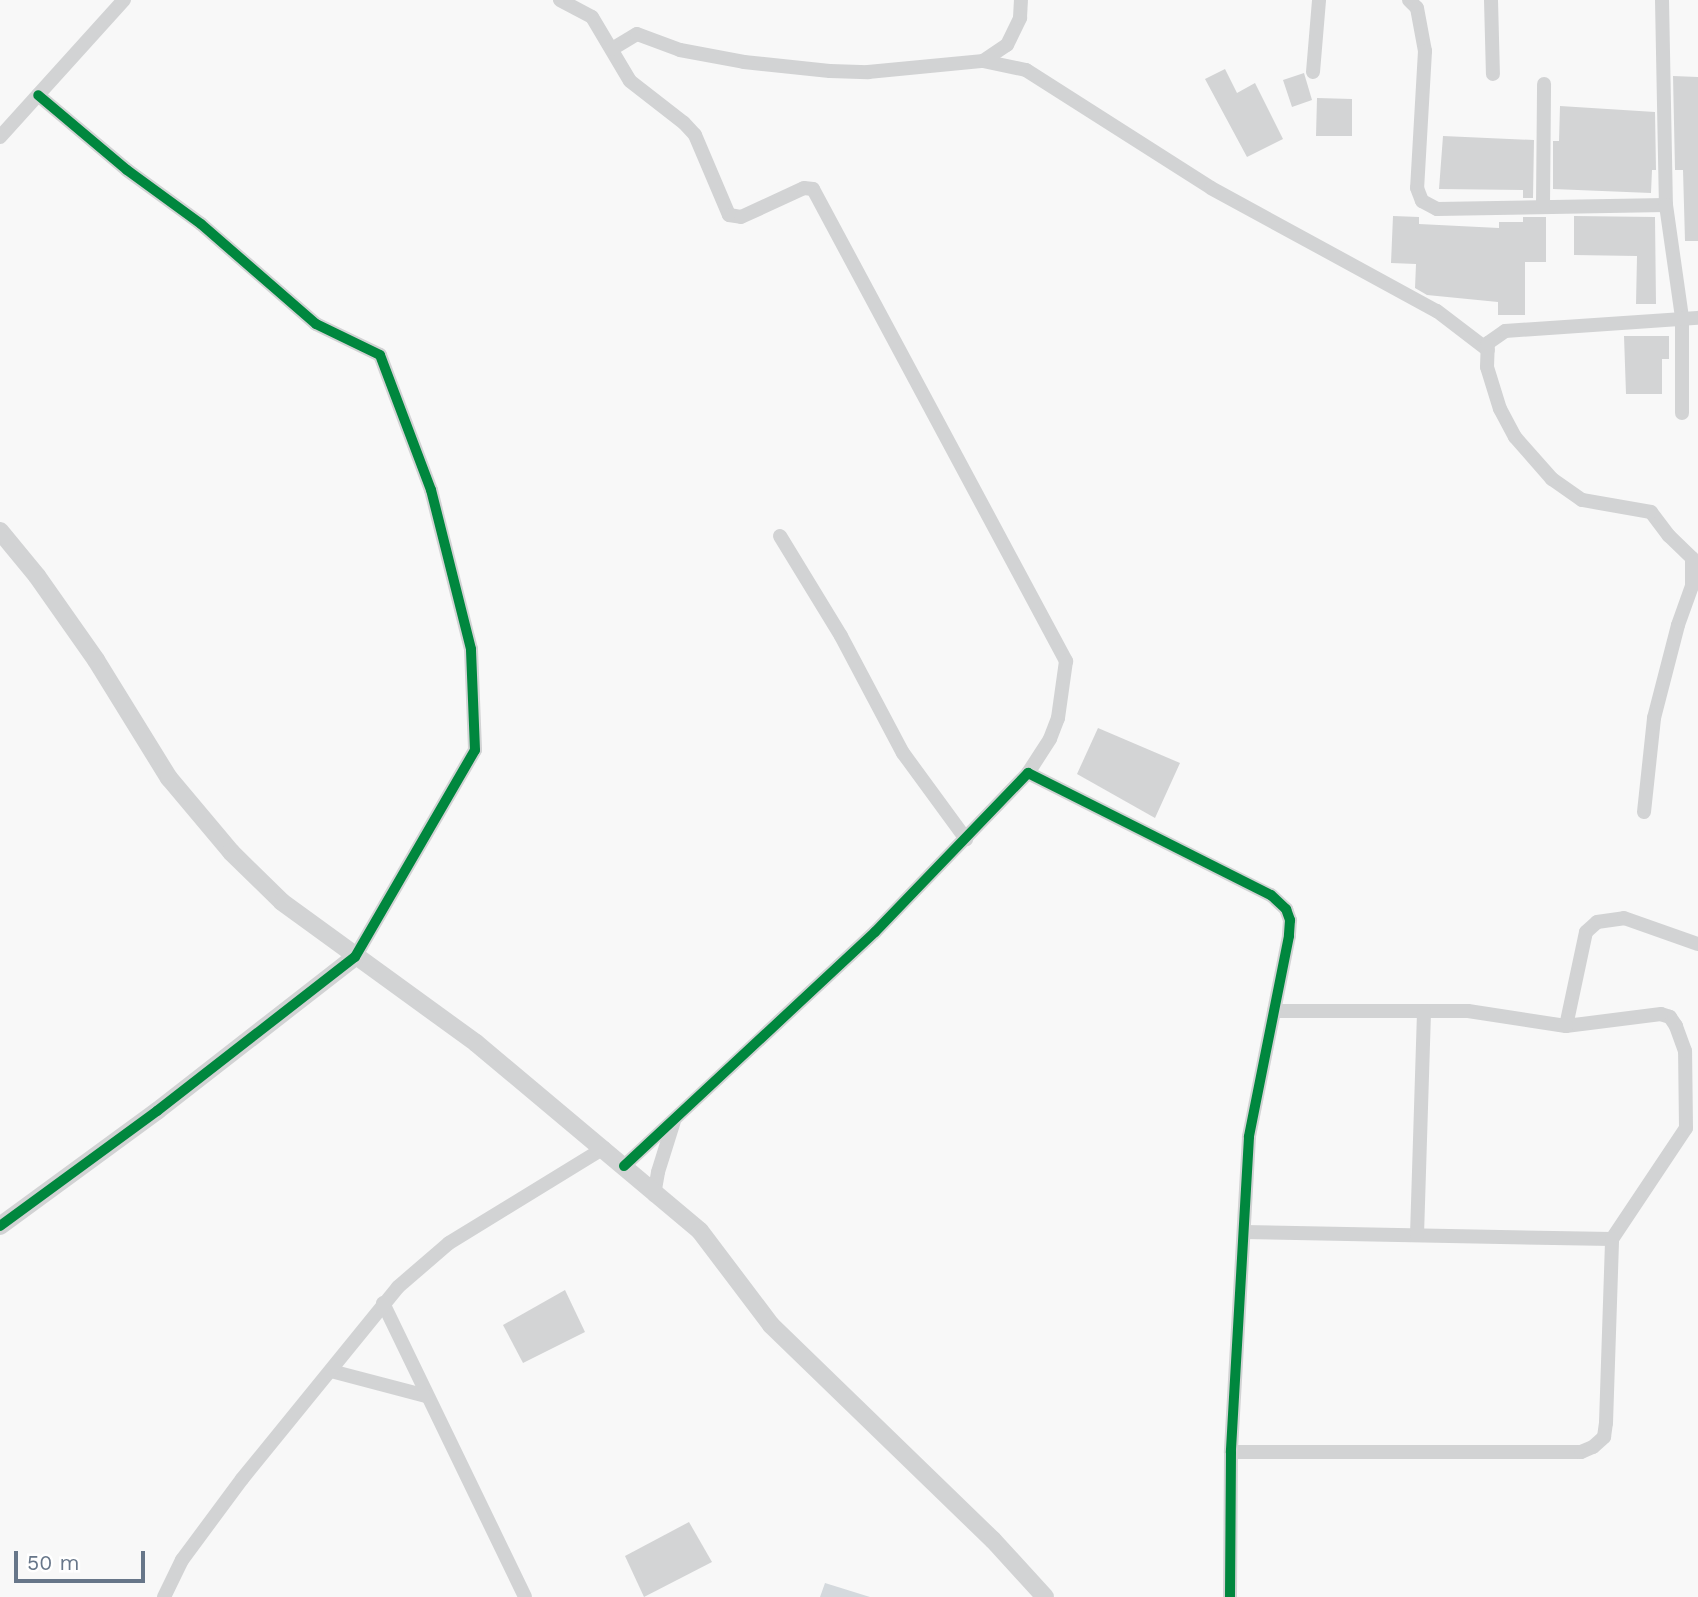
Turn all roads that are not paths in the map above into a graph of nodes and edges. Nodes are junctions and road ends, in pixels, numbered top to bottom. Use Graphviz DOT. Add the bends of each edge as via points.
graph roads {
  1 [pos="124,0"];
  2 [pos="560,0"];
  3 [pos="1021,0"];
  4 [pos="1319,0"];
  5 [pos="1409,0"];
  6 [pos="1491,0"];
  7 [pos="1662,0"];
  8 [pos="612,50"];
  9 [pos="983,61"];
  10 [pos="1314,72"];
  11 [pos="1493,75"];
  12 [pos="1544,84"];
  13 [pos="38,95"];
  14 [pos="0,137"];
  15 [pos="1543,205"];
  16 [pos="1666,205"];
  17 [pos="1682,318"];
  18 [pos="1698,318"];
  19 [pos="1488,350"];
  20 [pos="1682,413"];
  21 [pos="0,531"];
  22 [pos="779,536"];
  23 [pos="1028,773"];
  24 [pos="1644,812"];
  25 [pos="965,839"];
  26 [pos="1698,944"];
  27 [pos="355,957"];
  28 [pos="1274,1011"];
  29 [pos="1424,1011"];
  30 [pos="1566,1026"];
  31 [pos="674,1119"];
  32 [pos="604,1148"];
  33 [pos="624,1166"];
  34 [pos="654,1195"];
  35 [pos="0,1226"];
  36 [pos="1244,1232"];
  37 [pos="1417,1235"];
  38 [pos="1612,1239"];
  39 [pos="383,1303"];
  40 [pos="331,1371"];
  41 [pos="426,1396"];
  42 [pos="1231,1452"];
  43 [pos="164,1597"];
  44 [pos="524,1597"];
  45 [pos="1045,1597"];
  46 [pos="1230,1597"];
  1 -- 13 [label="street"];
  2 -- 8 [label="street" via="592,17"];
  3 -- 9 [label="street" via="1020,18 1007,45"];
  4 -- 10 [label="street"];
  5 -- 15 [label="street" via="1417,8 1425,51 1417,188 1422,201 1437,209"];
  6 -- 11 [label="street"];
  7 -- 16 [label="street"];
  8 -- 9 [label="street" via="637,34 680,50 830,71"];
  8 -- 23 [label="street" via="630,81 695,135 729,215 741,218 804,188 813,189 1066,662 1058,718"];
  9 -- 19 [label="street" via="1026,70 1211,188 1437,311"];
  12 -- 15 [label="street"];
  13 -- 14 [label="street"];
  13 -- 27 [label="street" via="127,170 201,224 316,324 380,355 431,490 471,649 475,750"];
  15 -- 16 [label="street"];
  16 -- 17 [label="street"];
  17 -- 18 [label="street"];
  17 -- 19 [label="street" via="1505,331 1488,343"];
  17 -- 20 [label="street"];
  19 -- 24 [label="street" via="1487,367 1500,409 1515,437 1552,480 1582,500 1651,512 1692,558 1692,586 1654,718"];
  21 -- 27 [label="street" via="89,650 194,811 282,902"];
  22 -- 25 [label="street" via="841,636 903,753"];
  23 -- 25 [label="street"];
  23 -- 28 [label="street" via="1271,895 1286,909 1290,920"];
  25 -- 31 [label="street" via="875,932"];
  26 -- 30 [label="street" via="1624,918 1597,922 1586,932"];
  27 -- 32 [label="street" via="476,1043"];
  27 -- 35 [label="street"];
  28 -- 29 [label="street"];
  28 -- 36 [label="street" via="1250,1137"];
  29 -- 30 [label="street" via="1479,1013"];
  29 -- 37 [label="street"];
  30 -- 38 [label="street" via="1661,1014 1676,1026 1685,1051 1686,1129"];
  31 -- 33 [label="street"];
  31 -- 34 [label="street"];
  32 -- 33 [label="street"];
  32 -- 39 [label="street" via="449,1244 418,1267"];
  33 -- 34 [label="street"];
  34 -- 45 [label="street" via="700,1231 771,1325 993,1540"];
  36 -- 37 [label="street"];
  36 -- 42 [label="street"];
  37 -- 38 [label="street"];
  38 -- 42 [label="street" via="1606,1423 1604,1437 1593,1447 1581,1452"];
  39 -- 40 [label="street"];
  39 -- 41 [label="street"];
  40 -- 41 [label="street"];
  40 -- 43 [label="street" via="182,1560"];
  41 -- 44 [label="street"];
  42 -- 46 [label="street"];
}
